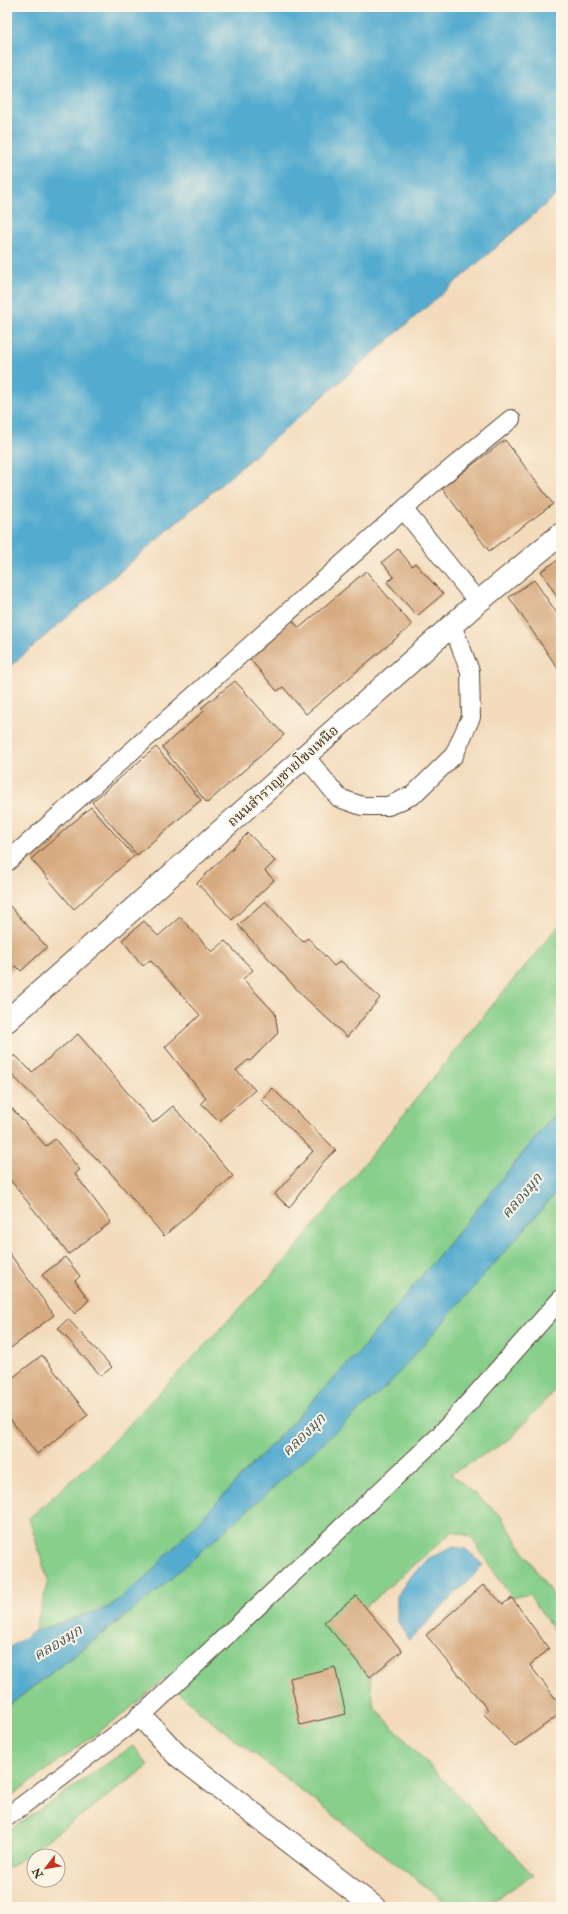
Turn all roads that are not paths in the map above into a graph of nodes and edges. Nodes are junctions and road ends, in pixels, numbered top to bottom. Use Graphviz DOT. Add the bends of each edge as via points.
graph roads {
  1 [pos="510,419"];
  2 [pos="404,510"];
  3 [pos="561,534"];
  4 [pos="478,602"];
  5 [pos="452,625"];
  6 [pos="305,756"];
  7 [pos="7,862"];
  8 [pos="7,1021"];
  9 [pos="561,1299"];
  10 [pos="141,1716"];
  11 [pos="7,1817"];
  12 [pos="370,1906"];
  1 -- 2 [label="lane"];
  2 -- 4 [label="lane"];
  2 -- 7 [label="lane"];
  3 -- 4 [label="street, ถนนสำราญชายโขงเหนือ"];
  4 -- 5 [label="street, ถนนสำราญชายโขงเหนือ"];
  5 -- 6 [label="street, ถนนสำราญชายโขงเหนือ"];
  5 -- 6 [label="lane" via="470,672 471,717 454,755 413,796 388,806 362,806 339,798"];
  6 -- 8 [label="street, ถนนสำราญชายโขงเหนือ"];
  9 -- 10 [label="lane" via="439,1436"];
  10 -- 11 [label="lane"];
  10 -- 12 [label="street" via="176,1754"];
}
